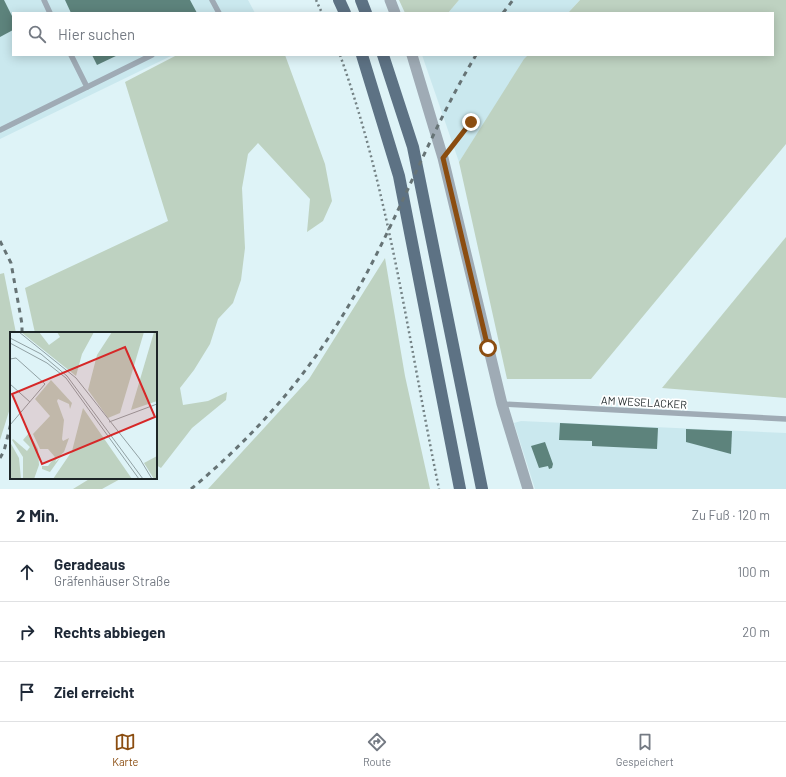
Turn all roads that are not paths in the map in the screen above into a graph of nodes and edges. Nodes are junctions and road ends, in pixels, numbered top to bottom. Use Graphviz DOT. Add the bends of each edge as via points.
graph roads {
  1 [pos="44,0"];
  2 [pos="212,0"];
  3 [pos="339,0"];
  4 [pos="361,0"];
  5 [pos="390,0"];
  6 [pos="50,12"];
  7 [pos="218,12"];
  8 [pos="345,12"];
  9 [pos="366,12"];
  10 [pos="395,12"];
  11 [pos="72,56"];
  12 [pos="150,56"];
  13 [pos="362,56"];
  14 [pos="382,56"];
  15 [pos="412,56"];
  16 [pos="87,87"];
  17 [pos="0,130"];
  18 [pos="502,404"];
  19 [pos="786,419"];
  20 [pos="460,489"];
  21 [pos="482,489"];
  22 [pos="528,489"];
  1 -- 6 [label="lane"];
  2 -- 7 [label="lane"];
  3 -- 8 [label="main road"];
  4 -- 9 [label="main road"];
  5 -- 10 [label="street"];
  11 -- 16 [label="lane"];
  12 -- 16 [label="lane"];
  13 -- 20 [label="main road" via="399,176"];
  14 -- 21 [label="main road" via="413,147"];
  15 -- 18 [label="street" via="443,158"];
  16 -- 17 [label="lane"];
  18 -- 19 [label="lane, AM WESELACKER"];
  18 -- 22 [label="street"];
}
